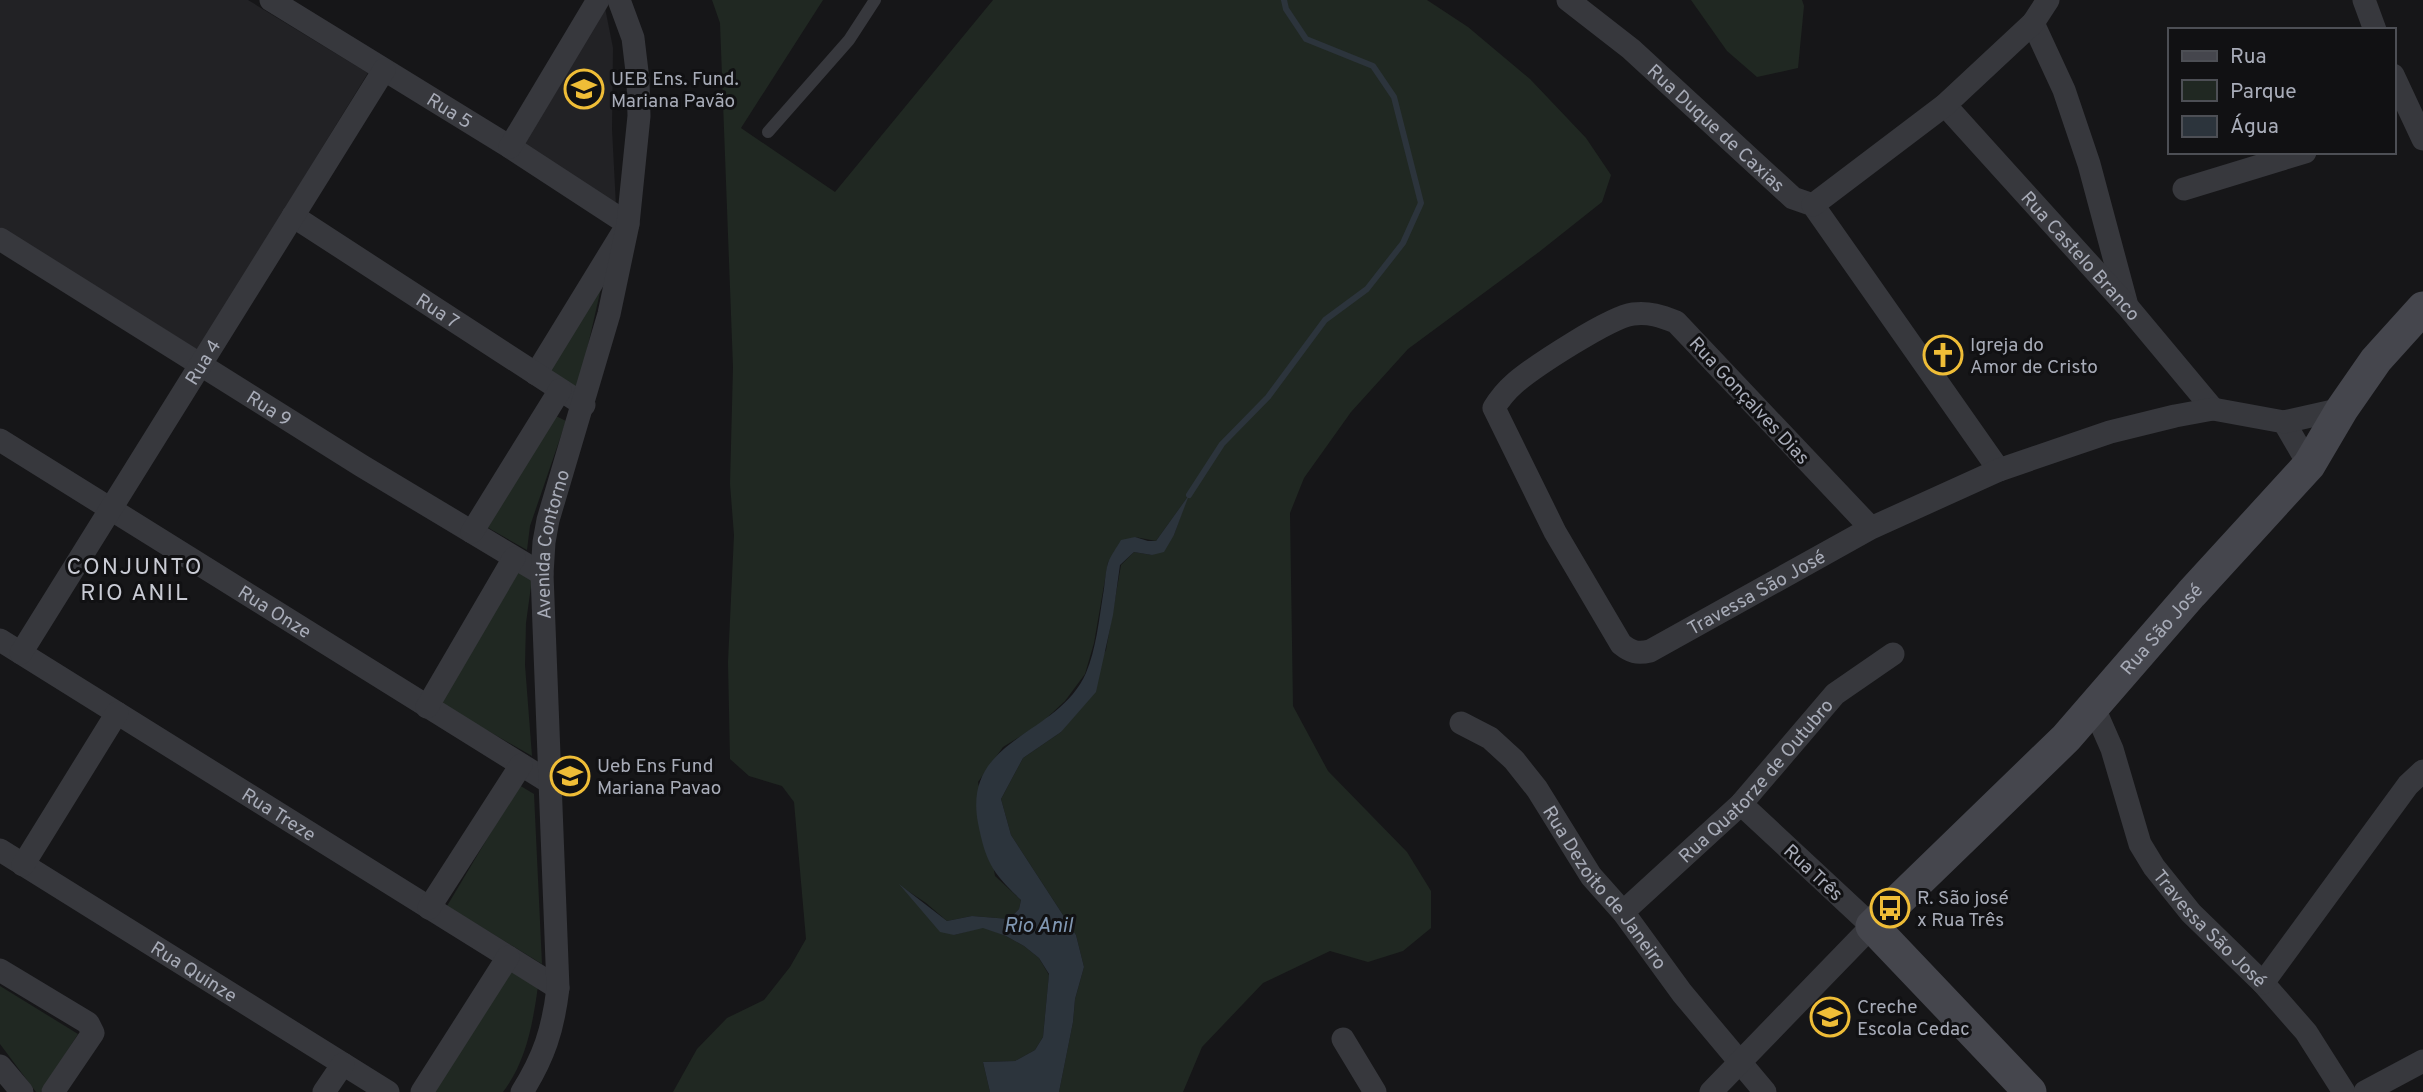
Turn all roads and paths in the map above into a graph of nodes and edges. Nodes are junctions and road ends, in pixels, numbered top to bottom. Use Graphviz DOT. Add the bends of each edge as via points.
graph roads {
  1 [pos="271,0"];
  2 [pos="598,0"];
  3 [pos="619,0"];
  4 [pos="875,0"];
  5 [pos="1568,0"];
  6 [pos="2048,0"];
  7 [pos="2364,0"];
  8 [pos="2033,23"];
  9 [pos="2374,28"];
  10 [pos="384,70"];
  11 [pos="2395,85"];
  12 [pos="1945,104"];
  13 [pos="2399,104"];
  14 [pos="768,132"];
  15 [pos="2422,133"];
  16 [pos="510,147"];
  17 [pos="2299,154"];
  18 [pos="2184,190"];
  19 [pos="1813,205"];
  20 [pos="293,216"];
  21 [pos="628,224"];
  22 [pos="0,239"];
  23 [pos="2127,306"];
  24 [pos="2423,309"];
  25 [pos="1610,322"];
  26 [pos="201,364"];
  27 [pos="536,374"];
  28 [pos="560,390"];
  29 [pos="584,405"];
  30 [pos="2213,409"];
  31 [pos="2342,409"];
  32 [pos="2284,422"];
  33 [pos="0,440"];
  34 [pos="2309,465"];
  35 [pos="1999,470"];
  36 [pos="110,508"];
  37 [pos="1871,528"];
  38 [pos="472,532"];
  39 [pos="514,558"];
  40 [pos="542,574"];
  41 [pos="0,640"];
  42 [pos="21,653"];
  43 [pos="1893,654"];
  44 [pos="427,707"];
  45 [pos="2094,708"];
  46 [pos="117,713"];
  47 [pos="1461,723"];
  48 [pos="520,765"];
  49 [pos="2423,771"];
  50 [pos="549,782"];
  51 [pos="1741,804"];
  52 [pos="0,850"];
  53 [pos="23,865"];
  54 [pos="429,908"];
  55 [pos="1623,912"];
  56 [pos="1872,926"];
  57 [pos="508,957"];
  58 [pos="0,970"];
  59 [pos="2263,983"];
  60 [pos="558,988"];
  61 [pos="1343,1039"];
  62 [pos="2423,1061"];
  63 [pos="1739,1063"];
  64 [pos="343,1064"];
  65 [pos="0,1066"];
  66 [pos="56,1091"];
  67 [pos="22,1092"];
  68 [pos="324,1092"];
  69 [pos="388,1092"];
  70 [pos="422,1092"];
  71 [pos="522,1092"];
  72 [pos="1375,1092"];
  73 [pos="1712,1092"];
  74 [pos="1765,1092"];
  75 [pos="2031,1092"];
  76 [pos="2344,1092"];
  77 [pos="2365,1092"];
  1 -- 10 [label="street, Rua 5"];
  2 -- 16 [label="street"];
  3 -- 21 [label="street, Avenida Contorno" via="633,38 638,80"];
  4 -- 14 [label="lane" via="849,40"];
  5 -- 19 [label="street, Rua Duque de Caxias" via="1630,49 1793,198"];
  6 -- 8 [label="street"];
  7 -- 9 [label="street"];
  8 -- 12 [label="street"];
  8 -- 23 [label="street" via="2064,90 2089,163"];
  10 -- 16 [label="street, Rua 5"];
  10 -- 20 [label="street, Rua 4"];
  11 -- 13 [label="street"];
  12 -- 19 [label="street"];
  12 -- 23 [label="street, Rua Castelo Branco"];
  13 -- 15 [label="street"];
  16 -- 21 [label="street, Rua 5"];
  17 -- 18 [label="street"];
  19 -- 35 [label="street, Rua Duque de Caxias"];
  20 -- 26 [label="street, Rua 4"];
  20 -- 27 [label="street, Rua 7"];
  21 -- 27 [label="street"];
  21 -- 29 [label="street, Avenida Contorno"];
  22 -- 26 [label="street, Rua 9"];
  23 -- 30 [label="street, Rua Castelo Branco"];
  24 -- 31 [label="street, Rua São José" via="2376,360"];
  25 -- 37 [label="street, Rua Gonçalves Dias" via="1630,314 1653,314 1676,322"];
  25 -- 37 [label="street, Travessa São José" via="1517,382 1494,408 1555,533 1621,644 1630,651 1650,652"];
  26 -- 36 [label="street, Rua 4"];
  26 -- 38 [label="street, Rua 9"];
  27 -- 28 [label="street, Rua 7"];
  28 -- 29 [label="street, Rua 7"];
  28 -- 38 [label="street"];
  29 -- 40 [label="street, Avenida Contorno" via="548,520"];
  30 -- 32 [label="street, Travessa São José"];
  30 -- 35 [label="street, Travessa São José" via="2110,432"];
  31 -- 32 [label="street, Travessa São José"];
  31 -- 34 [label="street, Rua São José"];
  32 -- 34 [label="street"];
  33 -- 36 [label="street, Rua Onze"];
  34 -- 45 [label="street, Rua São José"];
  35 -- 37 [label="street, Travessa São José"];
  36 -- 42 [label="street, Rua 4"];
  36 -- 44 [label="street, Rua Onze"];
  38 -- 39 [label="street, Rua 9"];
  39 -- 40 [label="street, Rua 9"];
  39 -- 44 [label="street"];
  40 -- 50 [label="street, Avenida Contorno"];
  41 -- 42 [label="street, Rua Treze"];
  42 -- 46 [label="street, Rua Treze"];
  43 -- 51 [label="street, Rua Quatorze de Outubro" via="1835,694"];
  44 -- 48 [label="street, Rua Onze"];
  45 -- 56 [label="street, Rua São José"];
  45 -- 59 [label="street, Travessa São José" via="2112,749 2140,844 2154,867 2191,913"];
  46 -- 53 [label="street"];
  46 -- 54 [label="street, Rua Treze"];
  47 -- 55 [label="street, Rua Dezoito de Janeiro" via="1490,738 1514,760 1591,876"];
  48 -- 50 [label="street, Rua Onze"];
  48 -- 54 [label="street"];
  49 -- 59 [label="street" via="2408,785"];
  50 -- 60 [label="street, Avenida Contorno"];
  51 -- 55 [label="street, Rua Quatorze de Outubro"];
  51 -- 56 [label="street, Rua Três"];
  52 -- 53 [label="street, Rua Quinze"];
  53 -- 64 [label="street, Rua Quinze"];
  54 -- 57 [label="street, Rua Treze"];
  55 -- 63 [label="street, Rua Dezoito de Janeiro"];
  56 -- 63 [label="street"];
  56 -- 75 [label="street, Rua Três"];
  57 -- 60 [label="street, Rua Treze"];
  57 -- 70 [label="street"];
  58 -- 66 [label="street" via="92,1029"];
  59 -- 76 [label="street, Travessa São José" via="2306,1032"];
  60 -- 71 [label="street, Avenida Contorno" via="545,1051"];
  61 -- 72 [label="street"];
  62 -- 77 [label="street"];
  63 -- 73 [label="street"];
  63 -- 74 [label="street, Rua Dezoito de Janeiro"];
  64 -- 68 [label="street"];
  64 -- 69 [label="street, Rua Quinze"];
  65 -- 67 [label="street"];
}
